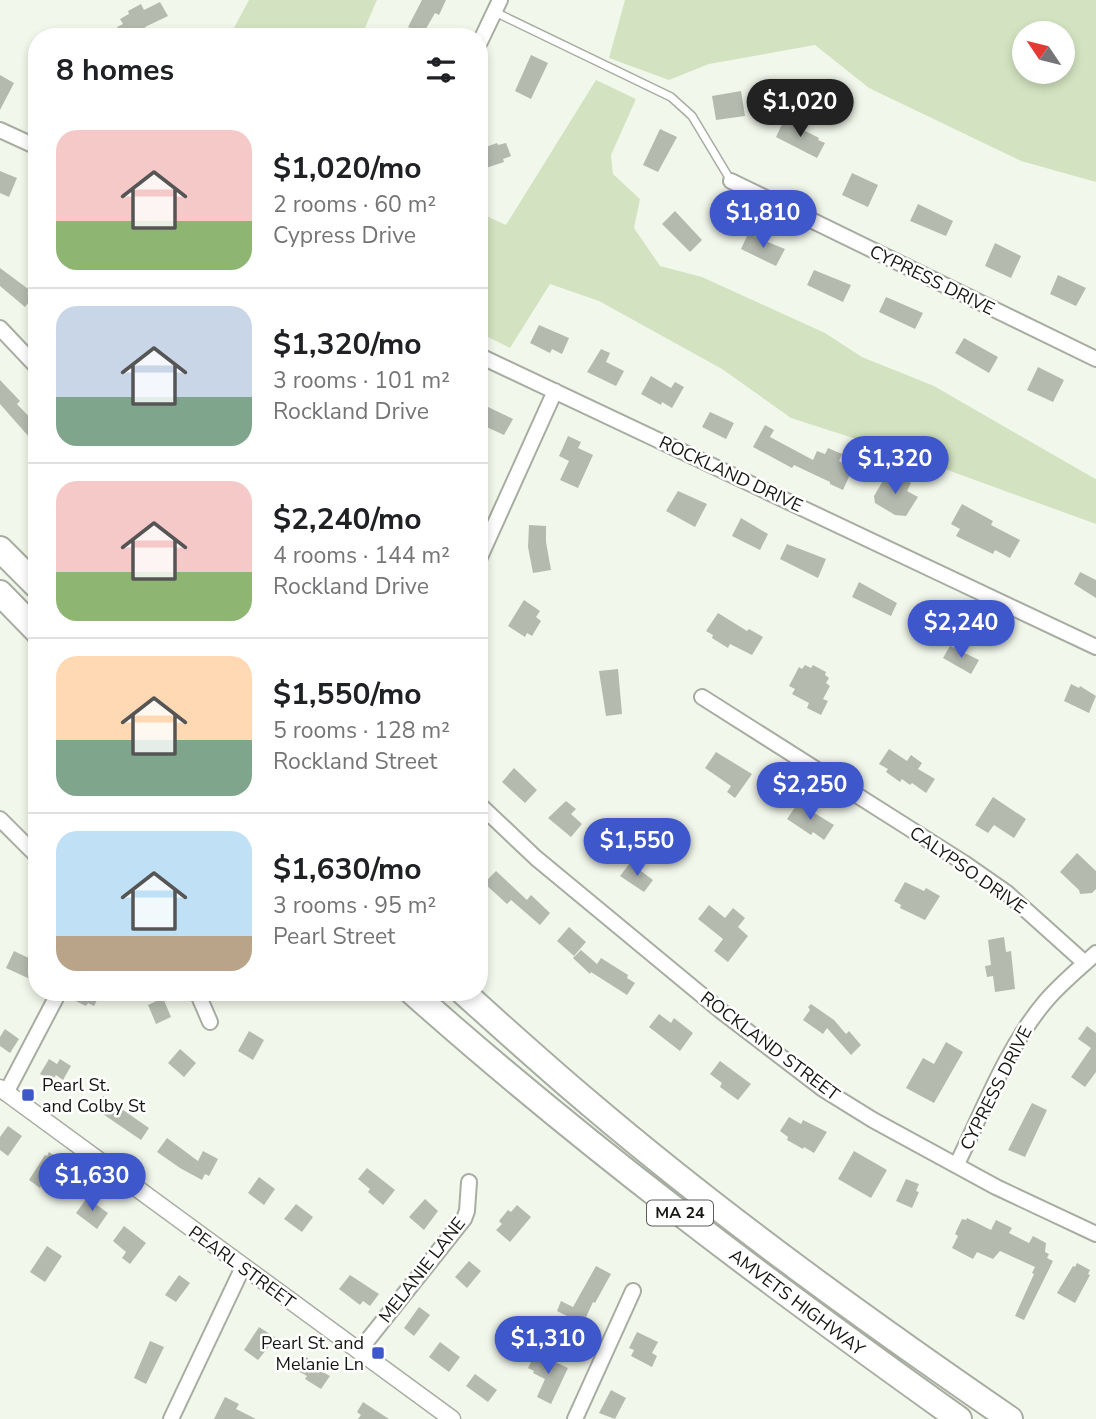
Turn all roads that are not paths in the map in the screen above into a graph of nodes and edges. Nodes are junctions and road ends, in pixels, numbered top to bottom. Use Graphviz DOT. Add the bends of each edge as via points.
graph roads {
  1 [pos="497,6"];
  2 [pos="487,28"];
  3 [pos="0,130"];
  4 [pos="28,143"];
  5 [pos="731,181"];
  6 [pos="0,328"];
  7 [pos="28,358"];
  8 [pos="1096,359"];
  9 [pos="488,360"];
  10 [pos="555,391"];
  11 [pos="488,539"];
  12 [pos="0,549"];
  13 [pos="28,577"];
  14 [pos="0,593"];
  15 [pos="28,622"];
  16 [pos="1096,647"];
  17 [pos="702,696"];
  18 [pos="488,813"];
  19 [pos="0,820"];
  20 [pos="28,847"];
  21 [pos="1096,953"];
  22 [pos="1085,963"];
  23 [pos="54,1001"];
  24 [pos="201,1001"];
  25 [pos="423,1001"];
  26 [pos="473,1001"];
  27 [pos="210,1022"];
  28 [pos="3,1091"];
  29 [pos="957,1164"];
  30 [pos="469,1182"];
  31 [pos="1096,1234"];
  32 [pos="243,1267"];
  33 [pos="633,1291"];
  34 [pos="359,1351"];
  35 [pos="171,1419"];
  36 [pos="452,1419"];
  37 [pos="575,1419"];
  38 [pos="960,1419"];
  39 [pos="1010,1419"];
  1 -- 2 [label="street"];
  1 -- 5 [label="lane" via="671,97 691,116"];
  3 -- 4 [label="street"];
  5 -- 8 [label="street, CYPRESS DRIVE"];
  6 -- 7 [label="street"];
  9 -- 10 [label="street, ROCKLAND DRIVE"];
  10 -- 11 [label="street"];
  10 -- 16 [label="street, ROCKLAND DRIVE"];
  12 -- 13 [label="highway"];
  14 -- 15 [label="highway"];
  17 -- 22 [label="street, CALYPSO DRIVE" via="964,863 1007,893"];
  18 -- 29 [label="street, ROCKLAND STREET" via="713,1005 823,1089"];
  19 -- 20 [label="street"];
  21 -- 22 [label="street, CYPRESS DRIVE"];
  22 -- 29 [label="street, CYPRESS DRIVE" via="1032,1019"];
  23 -- 28 [label="street"];
  24 -- 27 [label="street"];
  25 -- 38 [label="highway, AMVETS HIGHWAY / MA 24" via="621,1168"];
  26 -- 39 [label="highway, AMVETS HIGHWAY / MA 24" via="591,1105 732,1217"];
  28 -- 32 [label="street, PEARL STREET"];
  29 -- 31 [label="street, ROCKLAND STREET"];
  30 -- 34 [label="street, MELANIE LANE" via="464,1219"];
  32 -- 34 [label="street, PEARL STREET"];
  32 -- 35 [label="street"];
  33 -- 37 [label="street"];
  34 -- 36 [label="street, PEARL STREET"];
}
